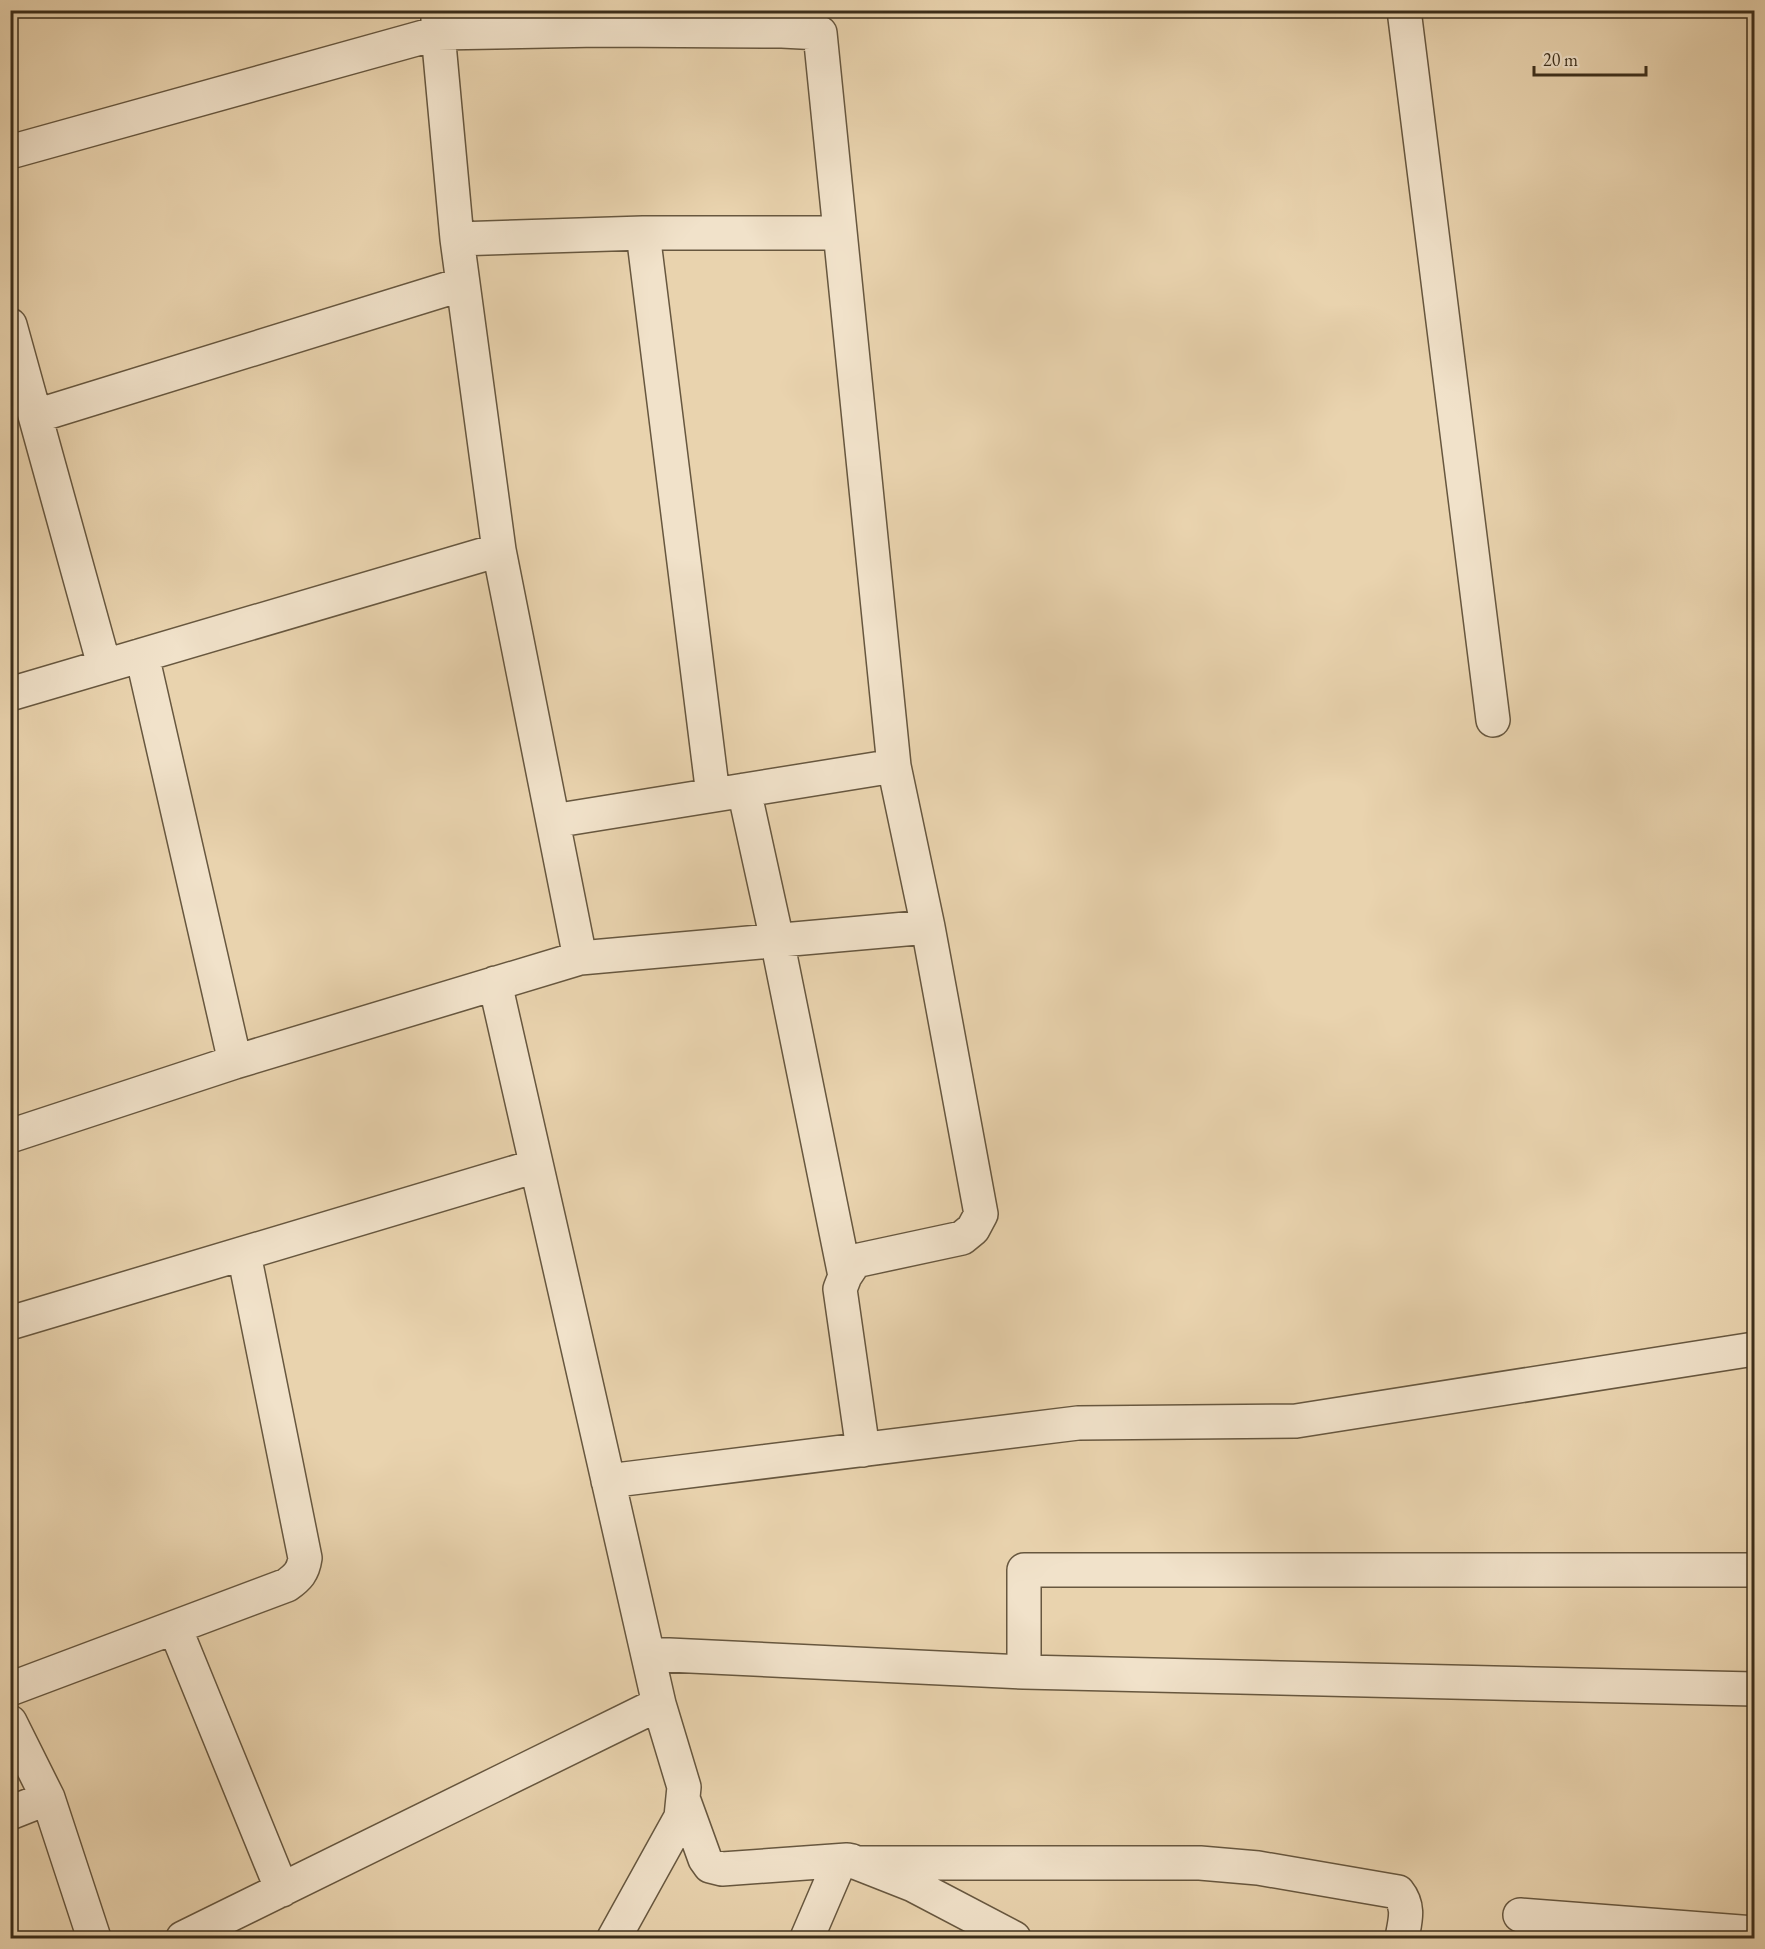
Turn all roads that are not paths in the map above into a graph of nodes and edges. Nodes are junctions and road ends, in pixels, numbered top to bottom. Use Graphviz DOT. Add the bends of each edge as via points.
graph roads {
  1 [pos="1404,10"];
  2 [pos="600,20"];
  3 [pos="782,21"];
  4 [pos="438,22"];
  5 [pos="10,152"];
  6 [pos="643,233"];
  7 [pos="840,233"];
  8 [pos="457,239"];
  9 [pos="463,284"];
  10 [pos="10,326"];
  11 [pos="36,416"];
  12 [pos="499,550"];
  13 [pos="142,655"];
  14 [pos="104,665"];
  15 [pos="10,694"];
  16 [pos="1493,720"];
  17 [pos="894,766"];
  18 [pos="729,792"];
  19 [pos="553,821"];
  20 [pos="928,927"];
  21 [pos="777,940"];
  22 [pos="580,958"];
  23 [pos="495,983"];
  24 [pos="234,1062"];
  25 [pos="12,1128"];
  26 [pos="537,1166"];
  27 [pos="243,1254"];
  28 [pos="845,1276"];
  29 [pos="10,1323"];
  30 [pos="1755,1349"];
  31 [pos="863,1450"];
  32 [pos="608,1481"];
  33 [pos="1755,1570"];
  34 [pos="175,1628"];
  35 [pos="648,1654"];
  36 [pos="1024,1672"];
  37 [pos="10,1689"];
  38 [pos="1755,1689"];
  39 [pos="659,1704"];
  40 [pos="10,1722"];
  41 [pos="48,1798"];
  42 [pos="684,1801"];
  43 [pos="10,1813"];
  44 [pos="848,1862"];
  45 [pos="282,1890"];
  46 [pos="1520,1915"];
  47 [pos="1737,1935"];
  48 [pos="94,1938"];
  49 [pos="183,1938"];
  50 [pos="614,1938"];
  51 [pos="807,1938"];
  52 [pos="1014,1938"];
  53 [pos="1402,1938"];
  1 -- 16 [label="street"];
  2 -- 3 [label="street"];
  2 -- 4 [label="street"];
  3 -- 7 [label="street" via="820,33"];
  4 -- 5 [label="street"];
  4 -- 8 [label="street"];
  6 -- 7 [label="street"];
  6 -- 8 [label="street"];
  6 -- 18 [label="street"];
  7 -- 17 [label="street"];
  8 -- 9 [label="street"];
  9 -- 11 [label="street"];
  9 -- 12 [label="street"];
  10 -- 11 [label="street"];
  11 -- 14 [label="street"];
  12 -- 13 [label="street"];
  12 -- 19 [label="street"];
  13 -- 14 [label="street"];
  13 -- 24 [label="street"];
  14 -- 15 [label="street"];
  17 -- 18 [label="street"];
  17 -- 20 [label="street"];
  18 -- 19 [label="street"];
  18 -- 21 [label="street"];
  19 -- 22 [label="street"];
  20 -- 21 [label="street"];
  20 -- 28 [label="street" via="981,1214 963,1238 855,1261"];
  21 -- 22 [label="street"];
  21 -- 28 [label="street"];
  22 -- 23 [label="street"];
  23 -- 24 [label="street"];
  23 -- 26 [label="street"];
  24 -- 25 [label="street"];
  26 -- 27 [label="street"];
  26 -- 32 [label="street"];
  27 -- 29 [label="street"];
  27 -- 34 [label="street" via="305,1558 303,1569 287,1585"];
  28 -- 31 [label="street" via="840,1289"];
  30 -- 31 [label="street" via="1296,1421 1077,1423"];
  31 -- 32 [label="street"];
  32 -- 35 [label="street"];
  33 -- 36 [label="street" via="1024,1570"];
  34 -- 37 [label="street"];
  34 -- 45 [label="street"];
  35 -- 36 [label="street"];
  35 -- 39 [label="street"];
  36 -- 38 [label="street"];
  39 -- 42 [label="street" via="684,1788"];
  39 -- 45 [label="street"];
  40 -- 41 [label="street"];
  41 -- 43 [label="street"];
  41 -- 48 [label="street"];
  42 -- 44 [label="street" via="710,1866"];
  42 -- 50 [label="street" via="681,1817"];
  44 -- 51 [label="street"];
  44 -- 52 [label="street" via="913,1885"];
  44 -- 53 [label="street" via="1200,1863 1258,1868 1398,1892 1406,1903"];
  45 -- 49 [label="street"];
  46 -- 47 [label="street"];
}
